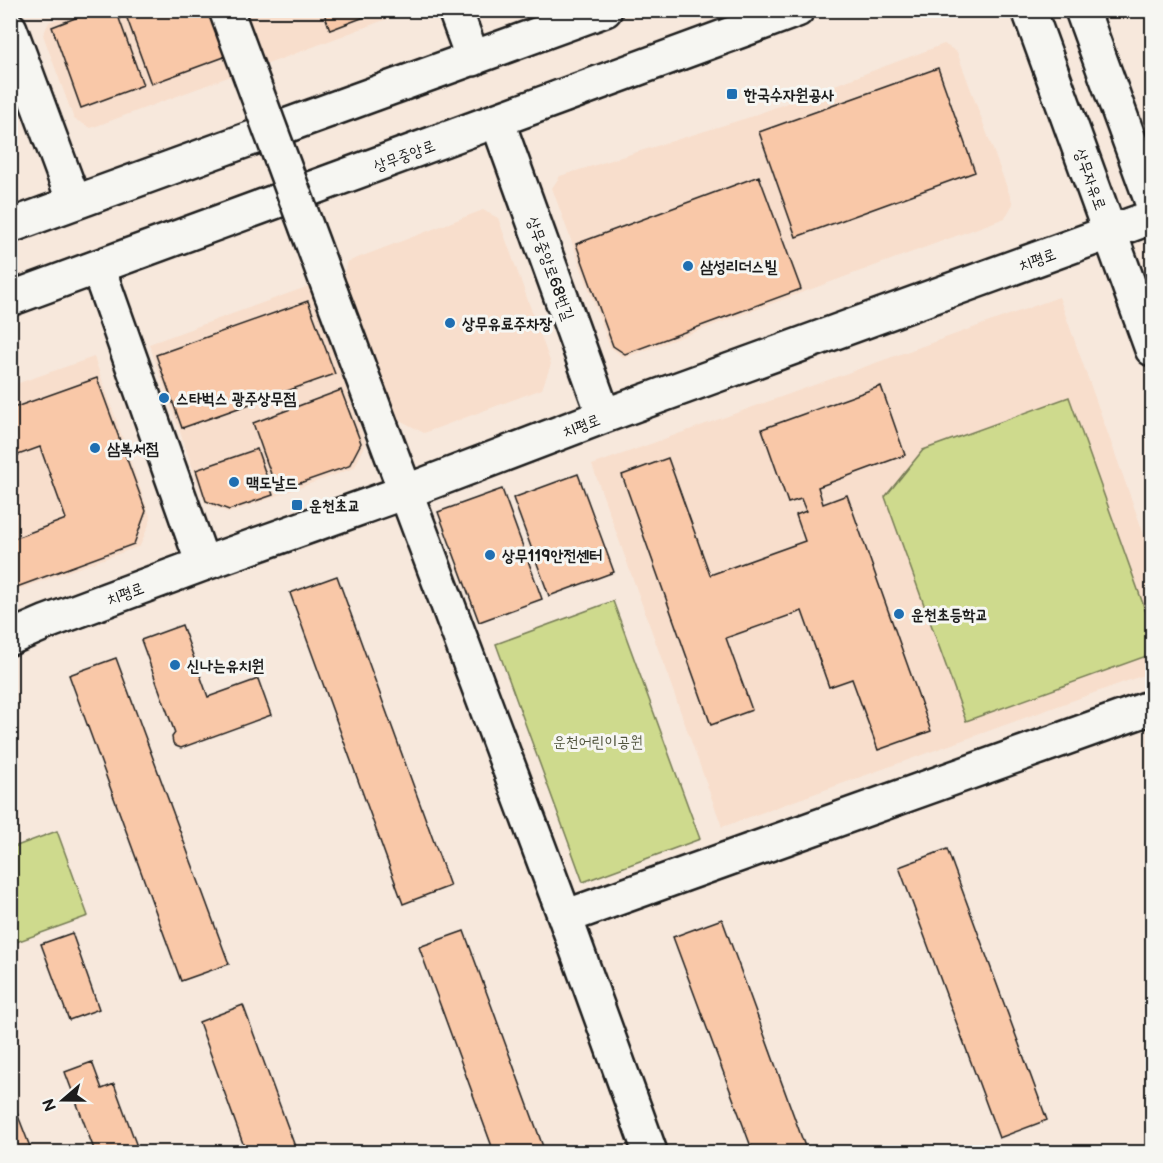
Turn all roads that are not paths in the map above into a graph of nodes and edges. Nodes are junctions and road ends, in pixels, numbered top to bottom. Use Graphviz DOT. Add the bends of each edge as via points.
graph roads {
  1 [pos="24,10"];
  2 [pos="226,10"];
  3 [pos="455,10"];
  4 [pos="605,10"];
  5 [pos="797,10"];
  6 [pos="1029,10"];
  7 [pos="1082,10"];
  8 [pos="10,15"];
  9 [pos="10,29"];
  10 [pos="473,58"];
  11 [pos="497,120"];
  12 [pos="74,202"];
  13 [pos="1152,202"];
  14 [pos="1152,217"];
  15 [pos="10,226"];
  16 [pos="1111,232"];
  17 [pos="99,268"];
  18 [pos="10,299"];
  19 [pos="1152,349"];
  20 [pos="604,416"];
  21 [pos="405,492"];
  22 [pos="203,564"];
  23 [pos="10,638"];
  24 [pos="1152,707"];
  25 [pos="565,917"];
  26 [pos="650,1152"];
  1 -- 8 [label="street"];
  2 -- 21 [label="street, bridge"];
  3 -- 10 [label="street"];
  4 -- 10 [label="street"];
  5 -- 11 [label="street, 상무중앙로"];
  6 -- 16 [label="street, 상무자유로"];
  7 -- 13 [label="street"];
  9 -- 12 [label="street"];
  10 -- 12 [label="street"];
  11 -- 17 [label="street, 상무중앙로"];
  11 -- 20 [label="street, 상무중앙로68번길"];
  12 -- 15 [label="street"];
  14 -- 16 [label="street, 치평로"];
  16 -- 19 [label="street, 상무자유로"];
  16 -- 20 [label="street, 치평로"];
  17 -- 18 [label="street, 상무중앙로"];
  17 -- 22 [label="street"];
  20 -- 21 [label="street, 치평로"];
  21 -- 22 [label="street, 치평로"];
  21 -- 25 [label="street"];
  22 -- 23 [label="street, 치평로"];
  24 -- 25 [label="street"];
  25 -- 26 [label="street"];
}
